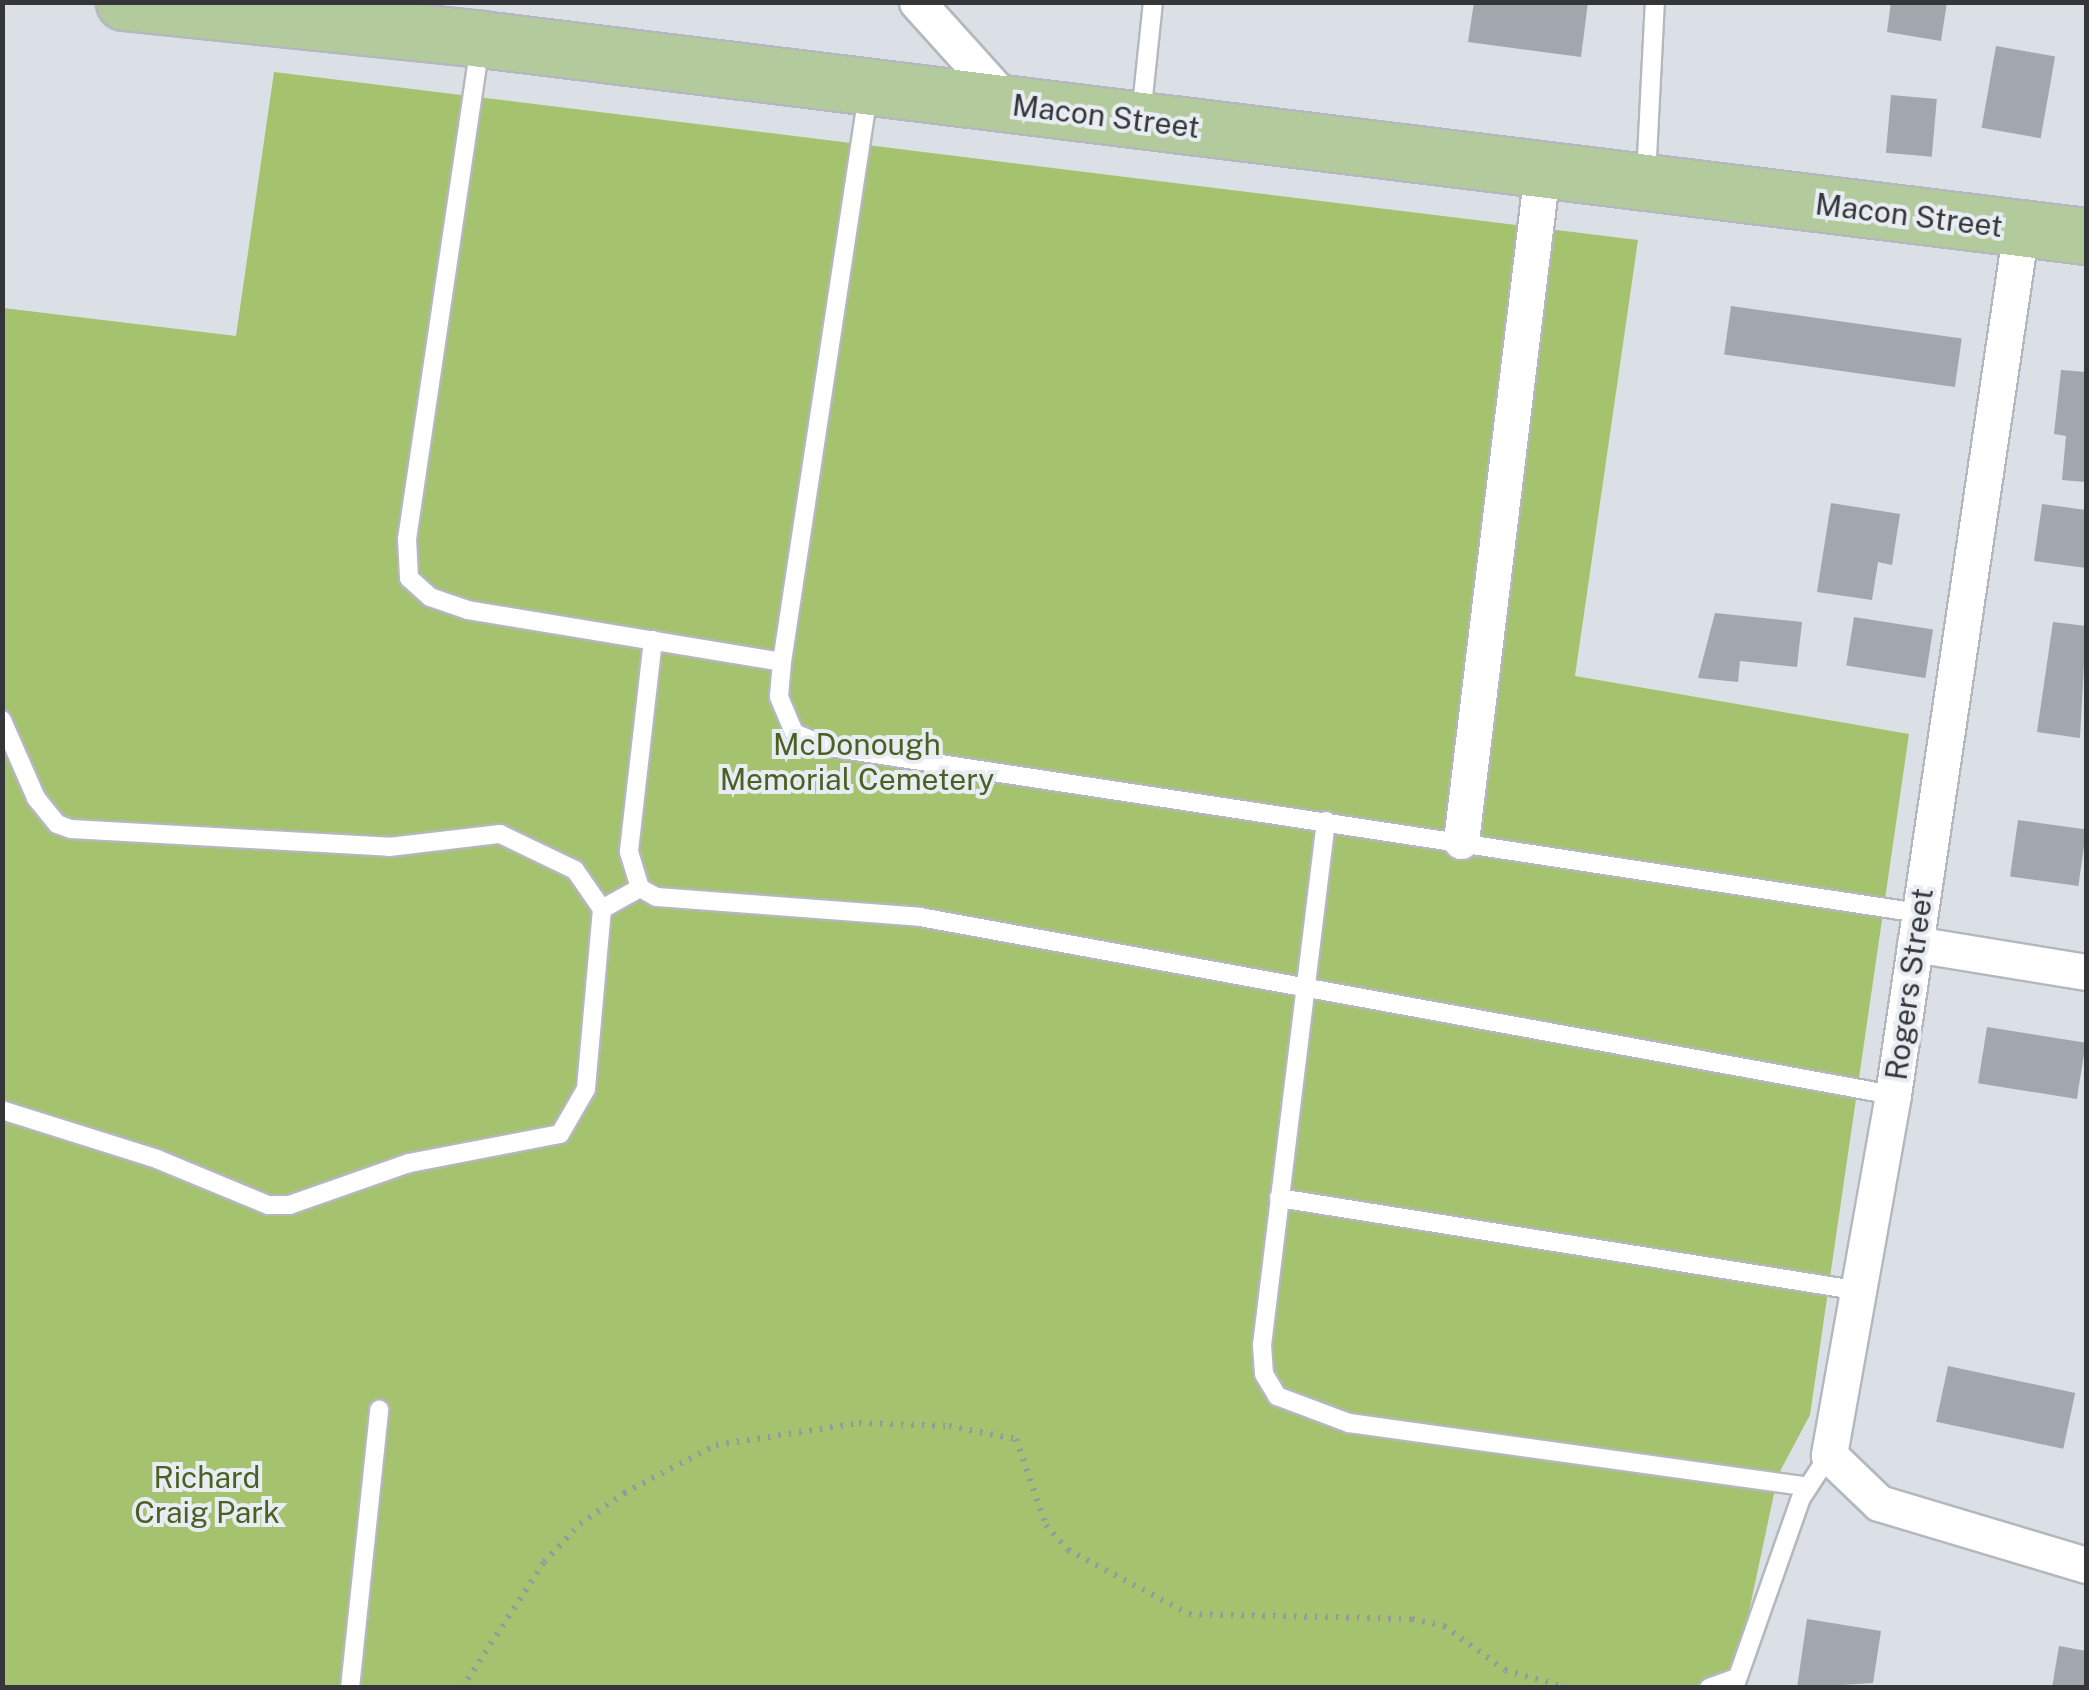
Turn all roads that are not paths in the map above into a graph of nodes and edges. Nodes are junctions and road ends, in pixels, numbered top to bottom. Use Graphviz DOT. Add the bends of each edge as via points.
graph roads {
  1 [pos="124,2"];
  2 [pos="310,2"];
  3 [pos="917,2"];
  4 [pos="1153,2"];
  5 [pos="1656,2"];
  6 [pos="392,31"];
  7 [pos="481,39"];
  8 [pos="869,87"];
  9 [pos="1009,104"];
  10 [pos="1140,120"];
  11 [pos="1542,172"];
  12 [pos="1645,182"];
  13 [pos="2021,229"];
  14 [pos="2086,236"];
  15 [pos="653,640"];
  16 [pos="782,662"];
  17 [pos="2,720"];
  18 [pos="1326,821"];
  19 [pos="1461,840"];
  20 [pos="640,888"];
  21 [pos="602,909"];
  22 [pos="1917,929"];
  23 [pos="2086,972"];
  24 [pos="1304,987"];
  25 [pos="1893,1094"];
  26 [pos="2,1110"];
  27 [pos="1279,1198"];
  28 [pos="1861,1291"];
  29 [pos="379,1410"];
  30 [pos="1829,1455"];
  31 [pos="1808,1487"];
  32 [pos="2086,1565"];
  33 [pos="1735,1683"];
  34 [pos="350,1688"];
  35 [pos="1709,1688"];
  1 -- 6 [label="main road, Macon Street"];
  2 -- 6 [label="main road"];
  3 -- 9 [label="street"];
  4 -- 10 [label="lane"];
  5 -- 12 [label="lane"];
  6 -- 7 [label="main road, Macon Street"];
  7 -- 8 [label="main road, Macon Street"];
  7 -- 15 [label="lane" via="407,539 409,578 430,597 468,610"];
  8 -- 9 [label="main road, Macon Street"];
  8 -- 16 [label="lane"];
  9 -- 10 [label="main road, Macon Street"];
  10 -- 11 [label="main road, Macon Street"];
  11 -- 12 [label="main road, Macon Street"];
  11 -- 19 [label="street"];
  12 -- 13 [label="main road, Macon Street"];
  13 -- 14 [label="main road, Macon Street"];
  13 -- 22 [label="street, Rogers Street"];
  15 -- 16 [label="lane"];
  15 -- 20 [label="lane" via="630,852"];
  16 -- 18 [label="lane" via="784,719 794,733 829,748"];
  17 -- 21 [label="lane" via="36,798 57,824 71,830 389,847 500,834 575,870"];
  18 -- 19 [label="lane"];
  18 -- 24 [label="lane"];
  19 -- 22 [label="lane"];
  20 -- 21 [label="lane"];
  20 -- 24 [label="lane" via="678,900 920,916"];
  21 -- 26 [label="lane" via="586,1090 560,1134 409,1162 290,1205 268,1205 157,1159"];
  22 -- 23 [label="street"];
  22 -- 25 [label="street, Rogers Street"];
  24 -- 25 [label="lane"];
  24 -- 27 [label="lane"];
  25 -- 28 [label="street, Rogers Street"];
  27 -- 28 [label="lane"];
  27 -- 31 [label="lane" via="1264,1374 1277,1396 1294,1407 1349,1424"];
  28 -- 30 [label="street, Rogers Street"];
  29 -- 34 [label="lane"];
  30 -- 31 [label="lane"];
  30 -- 32 [label="street" via="1878,1502"];
  31 -- 33 [label="lane"];
  33 -- 35 [label="lane"];
}
